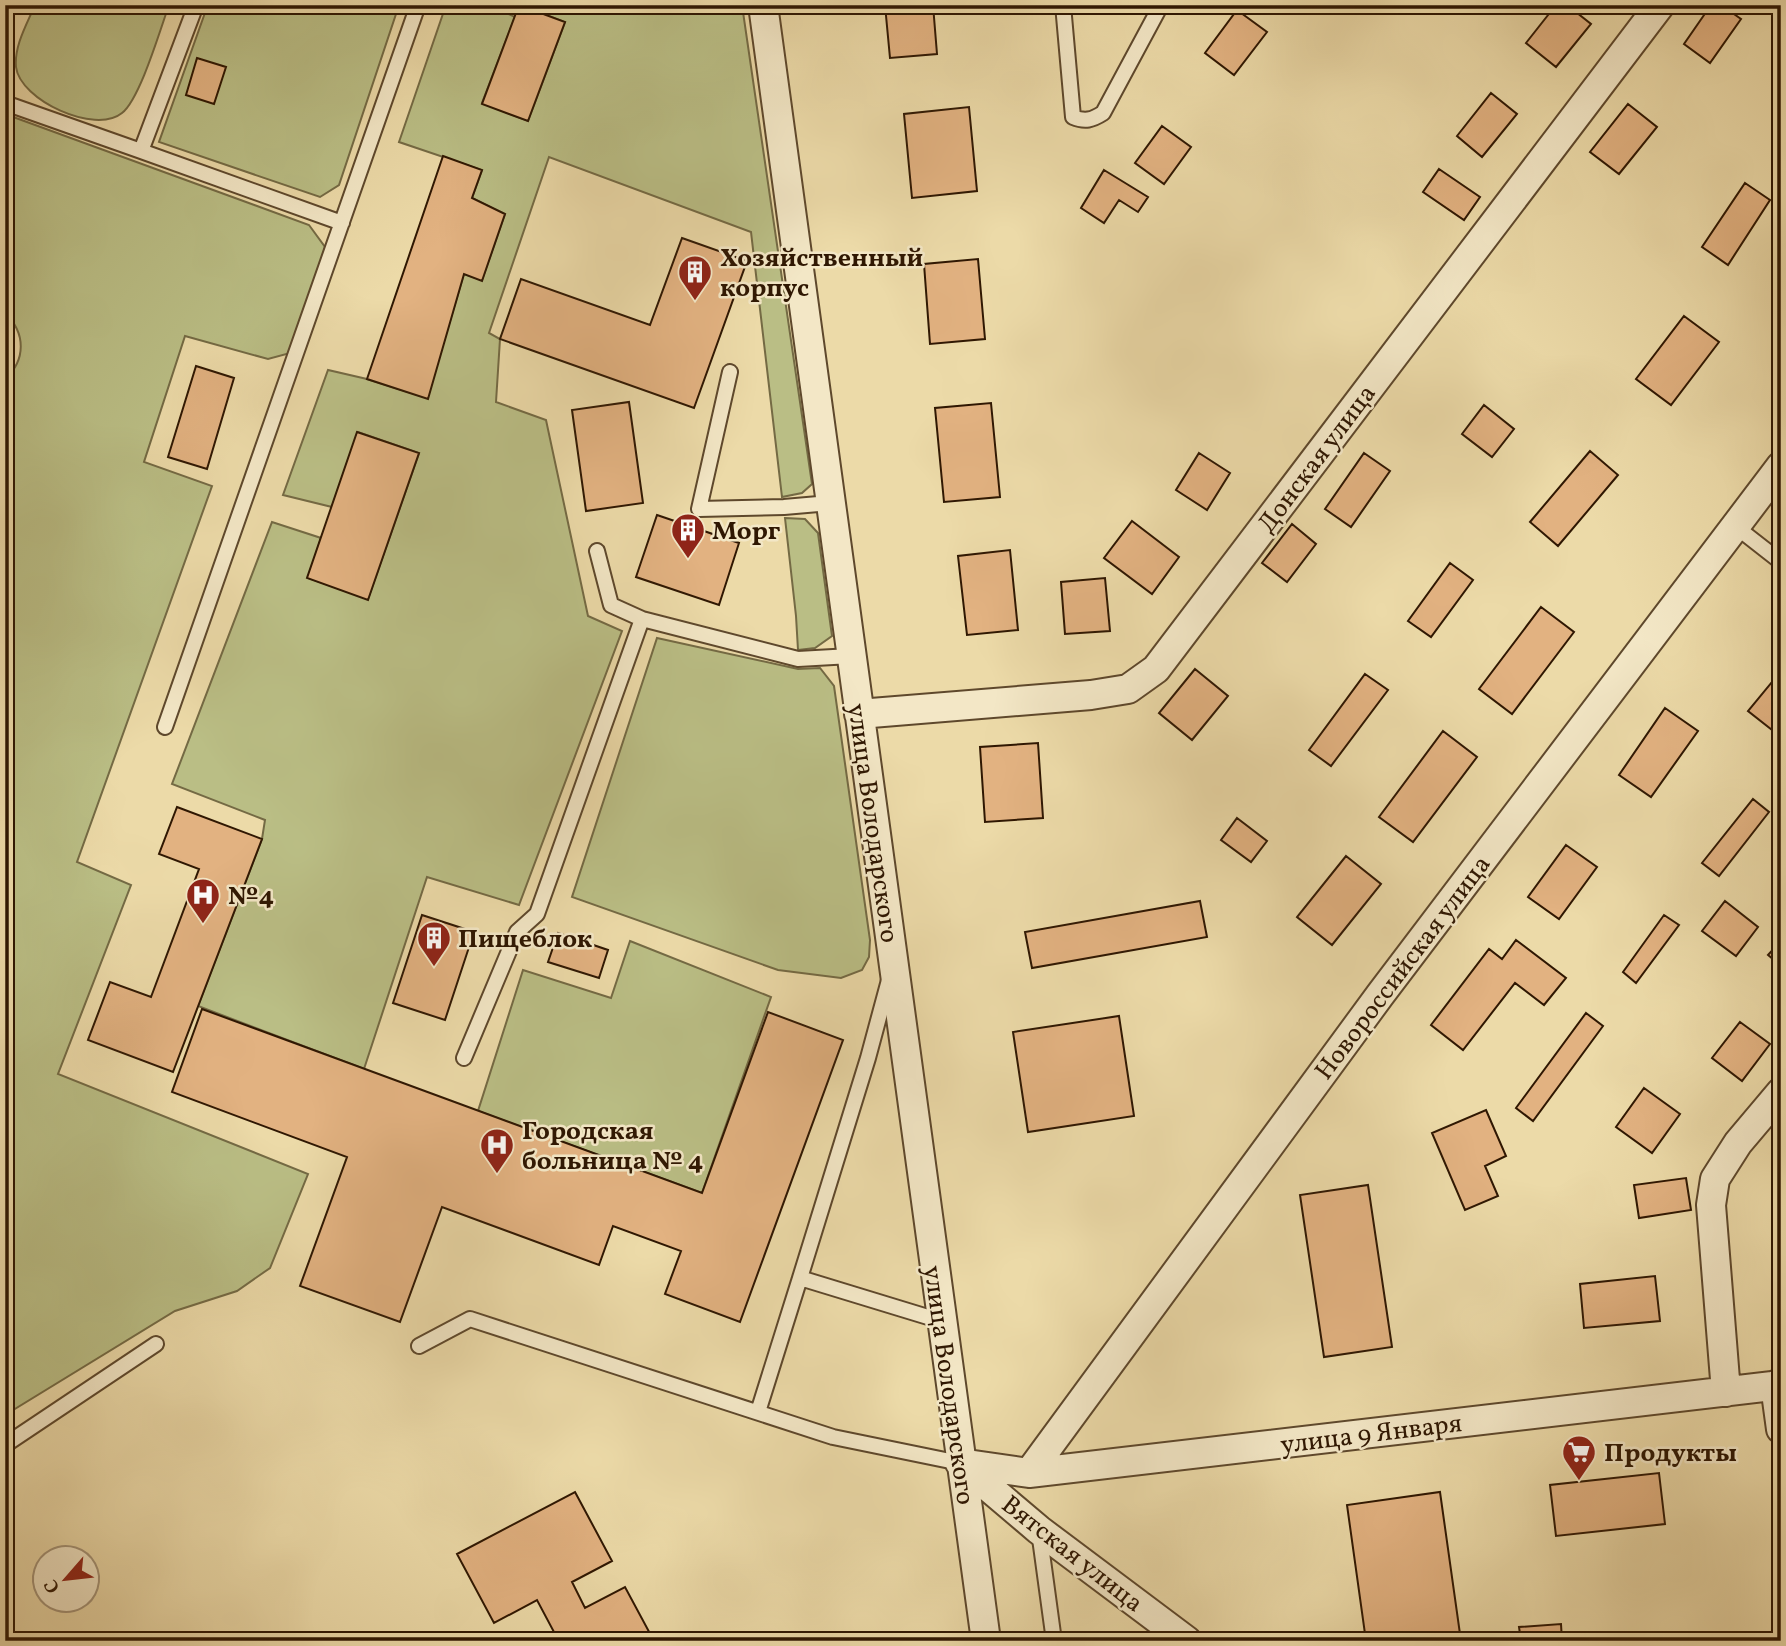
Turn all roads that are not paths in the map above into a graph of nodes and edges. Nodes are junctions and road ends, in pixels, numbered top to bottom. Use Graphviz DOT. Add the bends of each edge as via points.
graph roads {
  1 [pos="196,5"];
  2 [pos="418,5"];
  3 [pos="763,5"];
  4 [pos="1063,5"];
  5 [pos="1161,5"];
  6 [pos="1660,5"];
  7 [pos="5,103"];
  8 [pos="141,151"];
  9 [pos="342,223"];
  10 [pos="730,372"];
  11 [pos="1781,466"];
  12 [pos="830,503"];
  13 [pos="1735,526"];
  14 [pos="597,551"];
  15 [pos="1781,562"];
  16 [pos="642,619"];
  17 [pos="851,656"];
  18 [pos="859,714"];
  19 [pos="165,727"];
  20 [pos="893,965"];
  21 [pos="464,1058"];
  22 [pos="1781,1092"];
  23 [pos="800,1278"];
  24 [pos="941,1321"];
  25 [pos="156,1344"];
  26 [pos="419,1346"];
  27 [pos="1778,1385"];
  28 [pos="1726,1391"];
  29 [pos="758,1412"];
  30 [pos="1781,1429"];
  31 [pos="5,1445"];
  32 [pos="960,1463"];
  33 [pos="1029,1473"];
  34 [pos="1039,1530"];
  35 [pos="986,1641"];
  36 [pos="1054,1641"];
  37 [pos="1187,1641"];
  1 -- 8 [label="lane"];
  2 -- 9 [label="lane"];
  3 -- 12 [label="street, улица Володарского"];
  4 -- 5 [label="lane" via="1073,117 1082,121 1103,113"];
  6 -- 18 [label="street, Донская улица" via="1156,669 1128,689 1091,695"];
  7 -- 8 [label="lane"];
  8 -- 9 [label="lane"];
  9 -- 19 [label="lane"];
  10 -- 12 [label="lane" via="699,509"];
  11 -- 13 [label="street, Новороссийская улица"];
  12 -- 17 [label="street, улица Володарского"];
  13 -- 15 [label="lane"];
  13 -- 33 [label="street, Новороссийская улица" via="1380,995"];
  14 -- 16 [label="lane" via="611,605"];
  16 -- 17 [label="lane" via="798,659"];
  16 -- 21 [label="lane" via="537,914 517,932"];
  17 -- 18 [label="street, улица Володарского"];
  18 -- 20 [label="street, улица Володарского"];
  20 -- 23 [label="lane"];
  20 -- 24 [label="street, улица Володарского"];
  22 -- 28 [label="street" via="1715,1179 1711,1205"];
  23 -- 24 [label="lane"];
  23 -- 29 [label="lane"];
  24 -- 32 [label="street, улица Володарского"];
  25 -- 31 [label="lane"];
  26 -- 29 [label="lane" via="470,1319"];
  27 -- 28 [label="street, улица 9 Января"];
  27 -- 30 [label="street"];
  28 -- 33 [label="street, улица 9 Января"];
  29 -- 32 [label="lane" via="833,1437"];
  32 -- 33 [label="street, улица 9 Января"];
  32 -- 34 [label="street, Вятская улица"];
  32 -- 35 [label="street, улица Володарского"];
  34 -- 36 [label="lane"];
  34 -- 37 [label="street, Вятская улица"];
}
